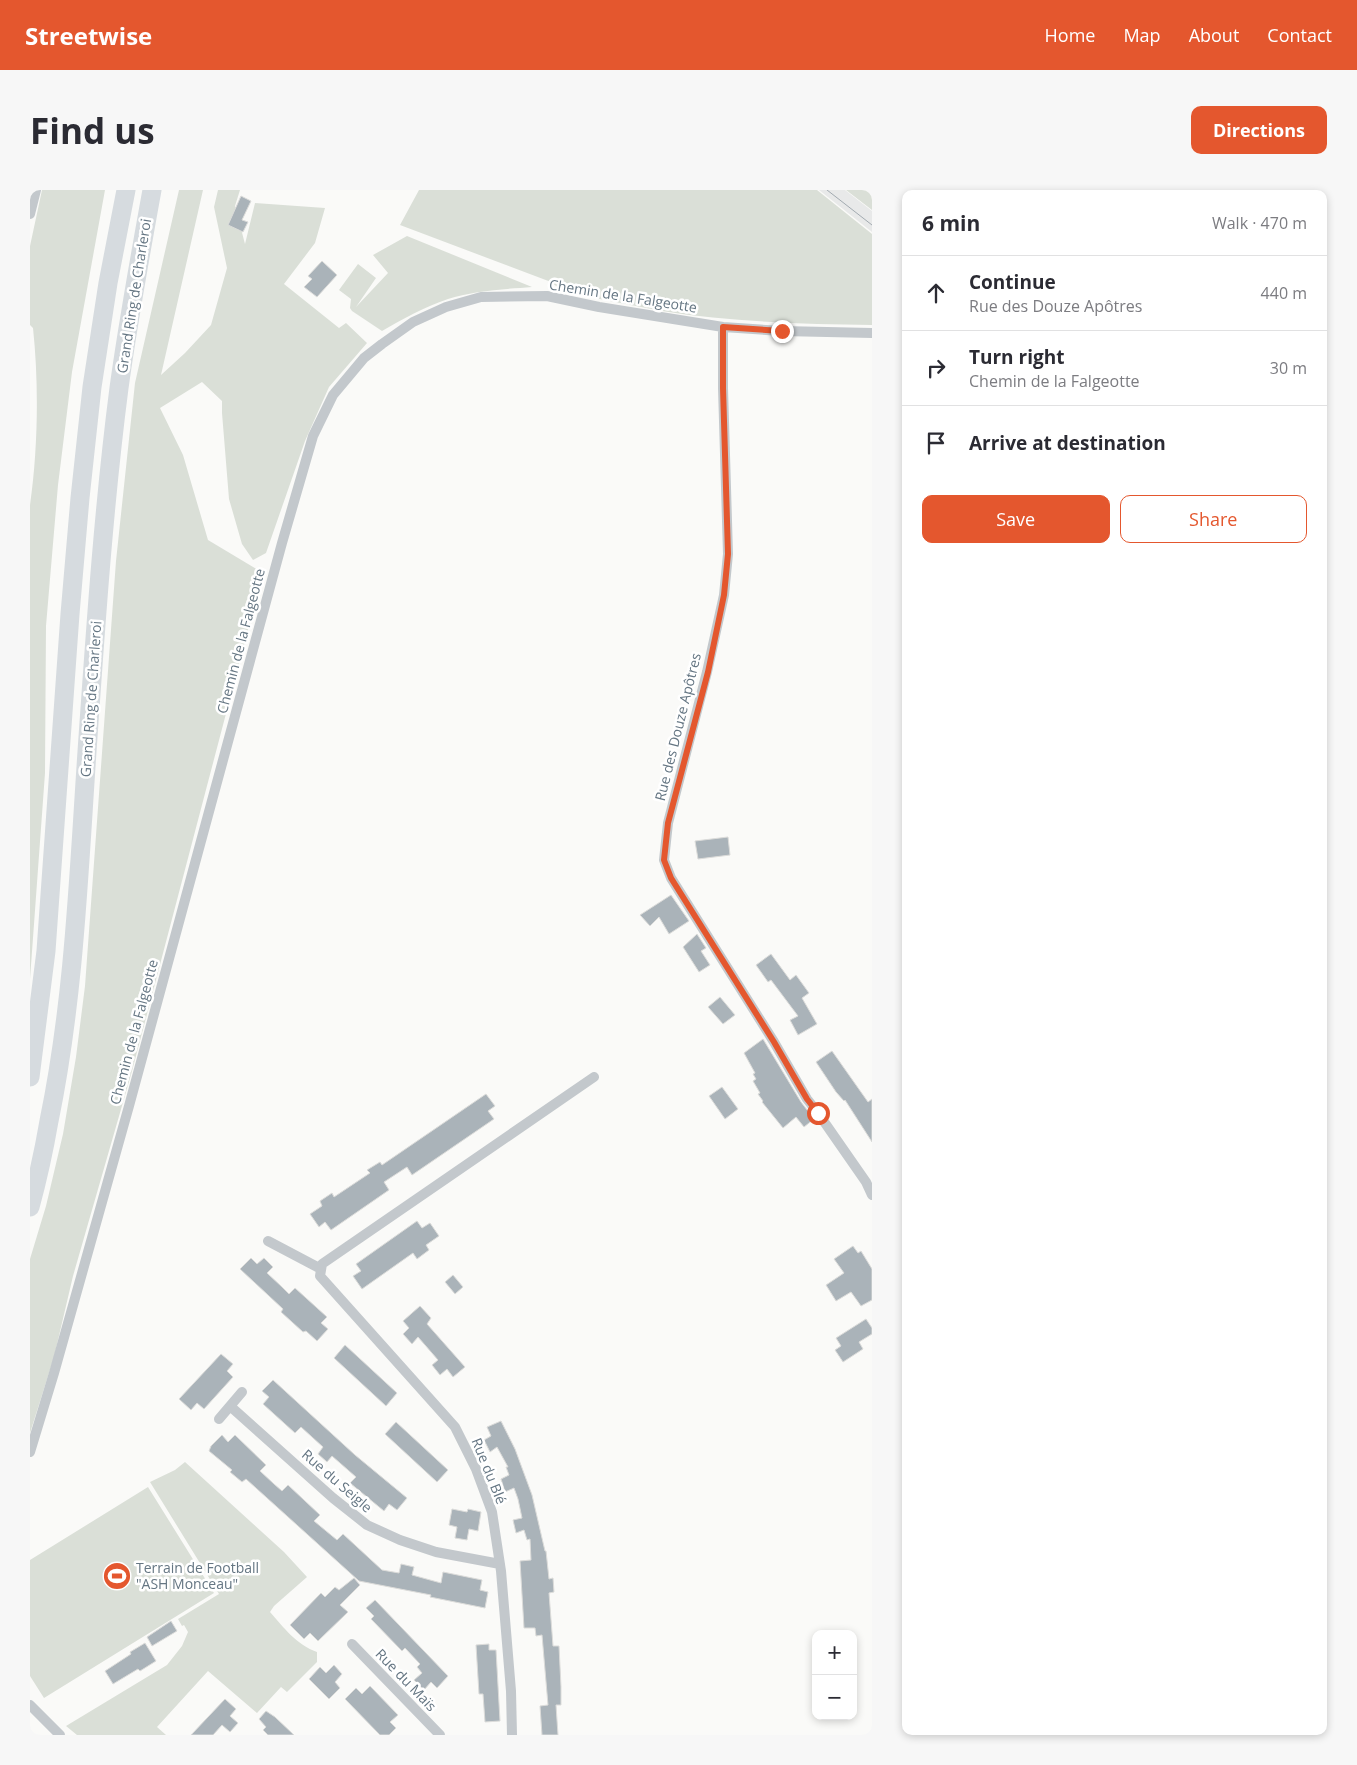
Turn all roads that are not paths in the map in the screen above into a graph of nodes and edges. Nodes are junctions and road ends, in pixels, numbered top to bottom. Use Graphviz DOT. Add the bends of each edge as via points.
graph roads {
  1 [pos="36,190"];
  2 [pos="126,190"];
  3 [pos="152,190"];
  4 [pos="30,214"];
  5 [pos="723,327"];
  6 [pos="872,333"];
  7 [pos="594,1076"];
  8 [pos="30,1077"];
  9 [pos="872,1195"];
  10 [pos="30,1207"];
  11 [pos="268,1241"];
  12 [pos="321,1269"];
  13 [pos="242,1392"];
  14 [pos="230,1406"];
  15 [pos="219,1419"];
  16 [pos="30,1452"];
  17 [pos="500,1564"];
  18 [pos="352,1644"];
  19 [pos="32,1711"];
  20 [pos="60,1735"];
  21 [pos="440,1735"];
  22 [pos="512,1735"];
  1 -- 4 [label="street"];
  2 -- 8 [label="highway, Grand Ring de Charleroi" via="108,283 80,498 46,951"];
  3 -- 10 [label="highway, Grand Ring de Charleroi" via="119,388 107,498 73,950 60,1069"];
  5 -- 6 [label="street, Chemin de la Falgeotte"];
  5 -- 9 [label="street, Rue des Douze Apôtres" via="728,554 724,595 708,672 668,823 664,860 671,878 807,1099 861,1174"];
  5 -- 16 [label="street, Chemin de la Falgeotte" via="547,296 481,297 446,306 413,322 364,358 333,395 313,436 129,1106"];
  7 -- 12 [label="street" via="322,1264"];
  11 -- 12 [label="street"];
  12 -- 17 [label="street, Rue du Blé" via="320,1276 455,1427 492,1512"];
  13 -- 14 [label="street"];
  14 -- 15 [label="street"];
  14 -- 17 [label="street, Rue du Seigle" via="367,1525 436,1552"];
  17 -- 22 [label="street, Rue du Blé"];
  18 -- 21 [label="street, Rue du Maïs"];
  19 -- 20 [label="street"];
}
